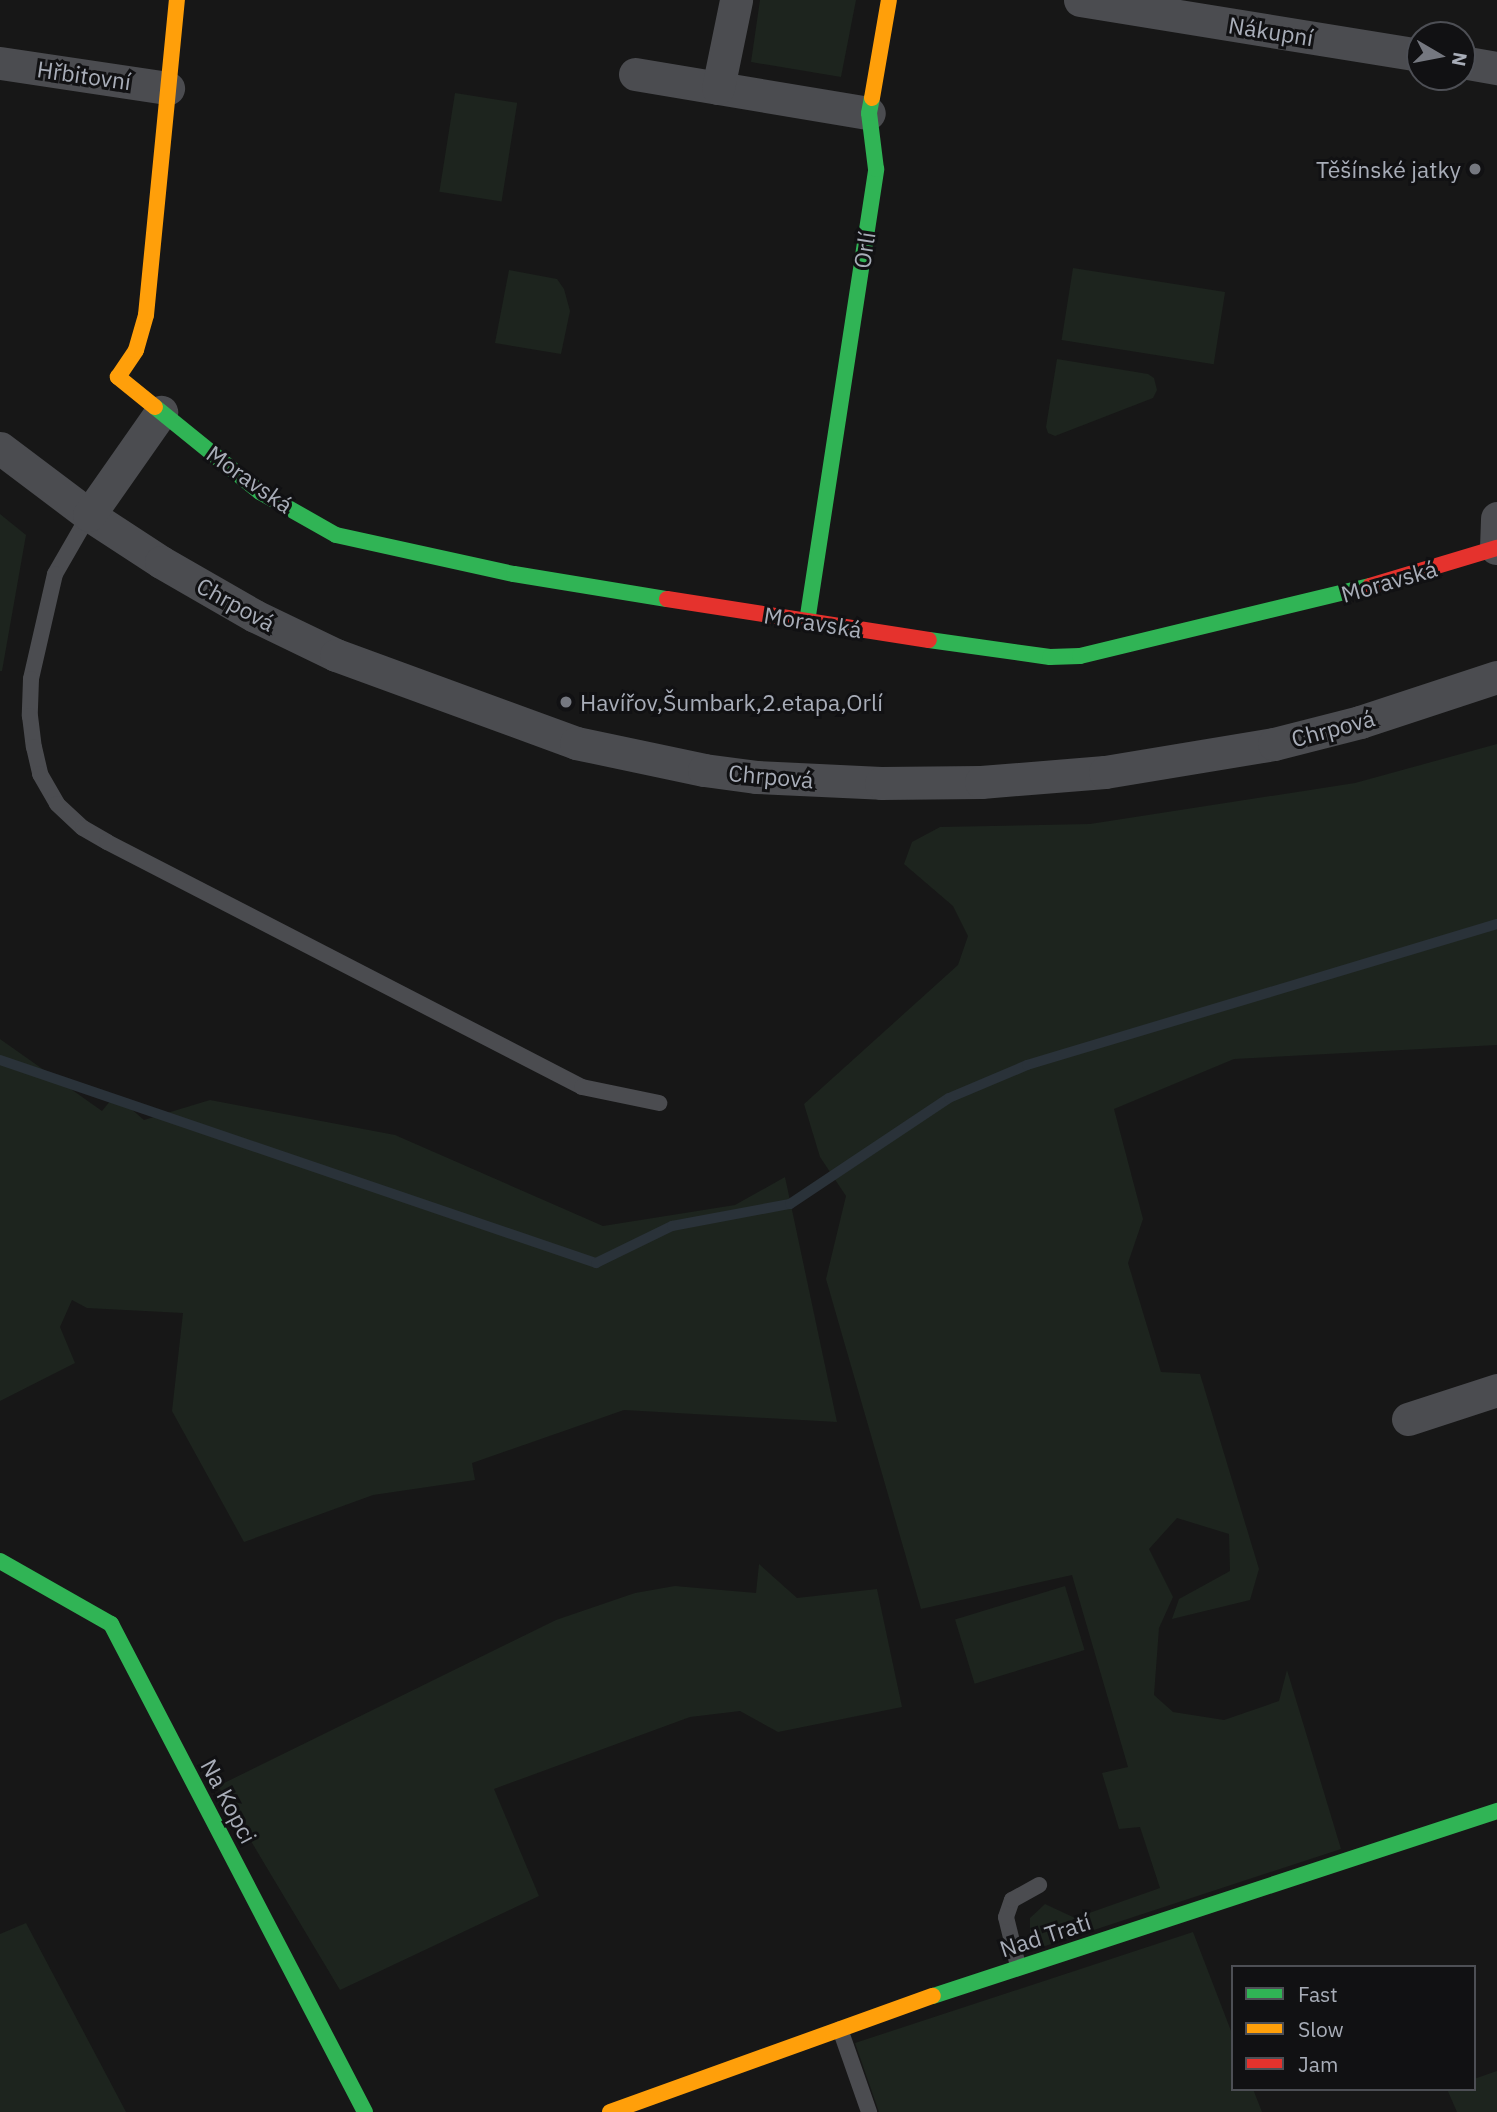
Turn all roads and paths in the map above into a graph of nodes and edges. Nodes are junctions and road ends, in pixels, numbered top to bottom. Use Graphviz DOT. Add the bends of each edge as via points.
graph roads {
  1 [pos="177,0"];
  2 [pos="736,0"];
  3 [pos="889,0"];
  4 [pos="1080,0"];
  5 [pos="1406,53"];
  6 [pos="0,63"];
  7 [pos="1476,64"];
  8 [pos="1497,68"];
  9 [pos="635,74"];
  10 [pos="168,88"];
  11 [pos="718,88"];
  12 [pos="870,113"];
  13 [pos="161,412"];
  14 [pos="0,448"];
  15 [pos="89,515"];
  16 [pos="1497,518"];
  17 [pos="1497,549"];
  18 [pos="807,622"];
  19 [pos="1497,677"];
  20 [pos="659,1103"];
  21 [pos="1497,1390"];
  22 [pos="1408,1419"];
  23 [pos="0,1561"];
  24 [pos="1497,1811"];
  25 [pos="1039,1885"];
  26 [pos="1019,1967"];
  27 [pos="840,2029"];
  28 [pos="365,2112"];
  29 [pos="610,2112"];
  30 [pos="869,2112"];
  1 -- 10 [label="street, Moravská"];
  2 -- 11 [label="street"];
  3 -- 12 [label="street"];
  4 -- 5 [label="street, Nákupní"];
  6 -- 10 [label="street, Hřbitovní"];
  7 -- 8 [label="street"];
  9 -- 11 [label="street"];
  10 -- 13 [label="street, Moravská" via="146,315 136,350 118,377"];
  11 -- 12 [label="street"];
  12 -- 18 [label="street, Orlí" via="876,169"];
  13 -- 15 [label="street"];
  13 -- 18 [label="street, Moravská" via="260,492 336,535 514,574"];
  14 -- 15 [label="street, Chrpová"];
  15 -- 19 [label="street, Chrpová" via="211,592 347,660 576,743 640,759 756,777 981,782 1105,772 1274,744 1360,722"];
  15 -- 20 [label="lane" via="55,574 32,679 30,716 40,774 57,804 107,842 582,1087"];
  16 -- 17 [label="street"];
  17 -- 18 [label="street, Moravská" via="1351,592 1080,656 1013,654"];
  21 -- 22 [label="street"];
  23 -- 28 [label="street, Na Kopci" via="111,1623"];
  24 -- 26 [label="street, Nad Tratí"];
  25 -- 26 [label="lane" via="1012,1900 1006,1917"];
  26 -- 27 [label="street, Nad Tratí"];
  27 -- 29 [label="street, Nad Tratí"];
  27 -- 30 [label="lane"];
}
